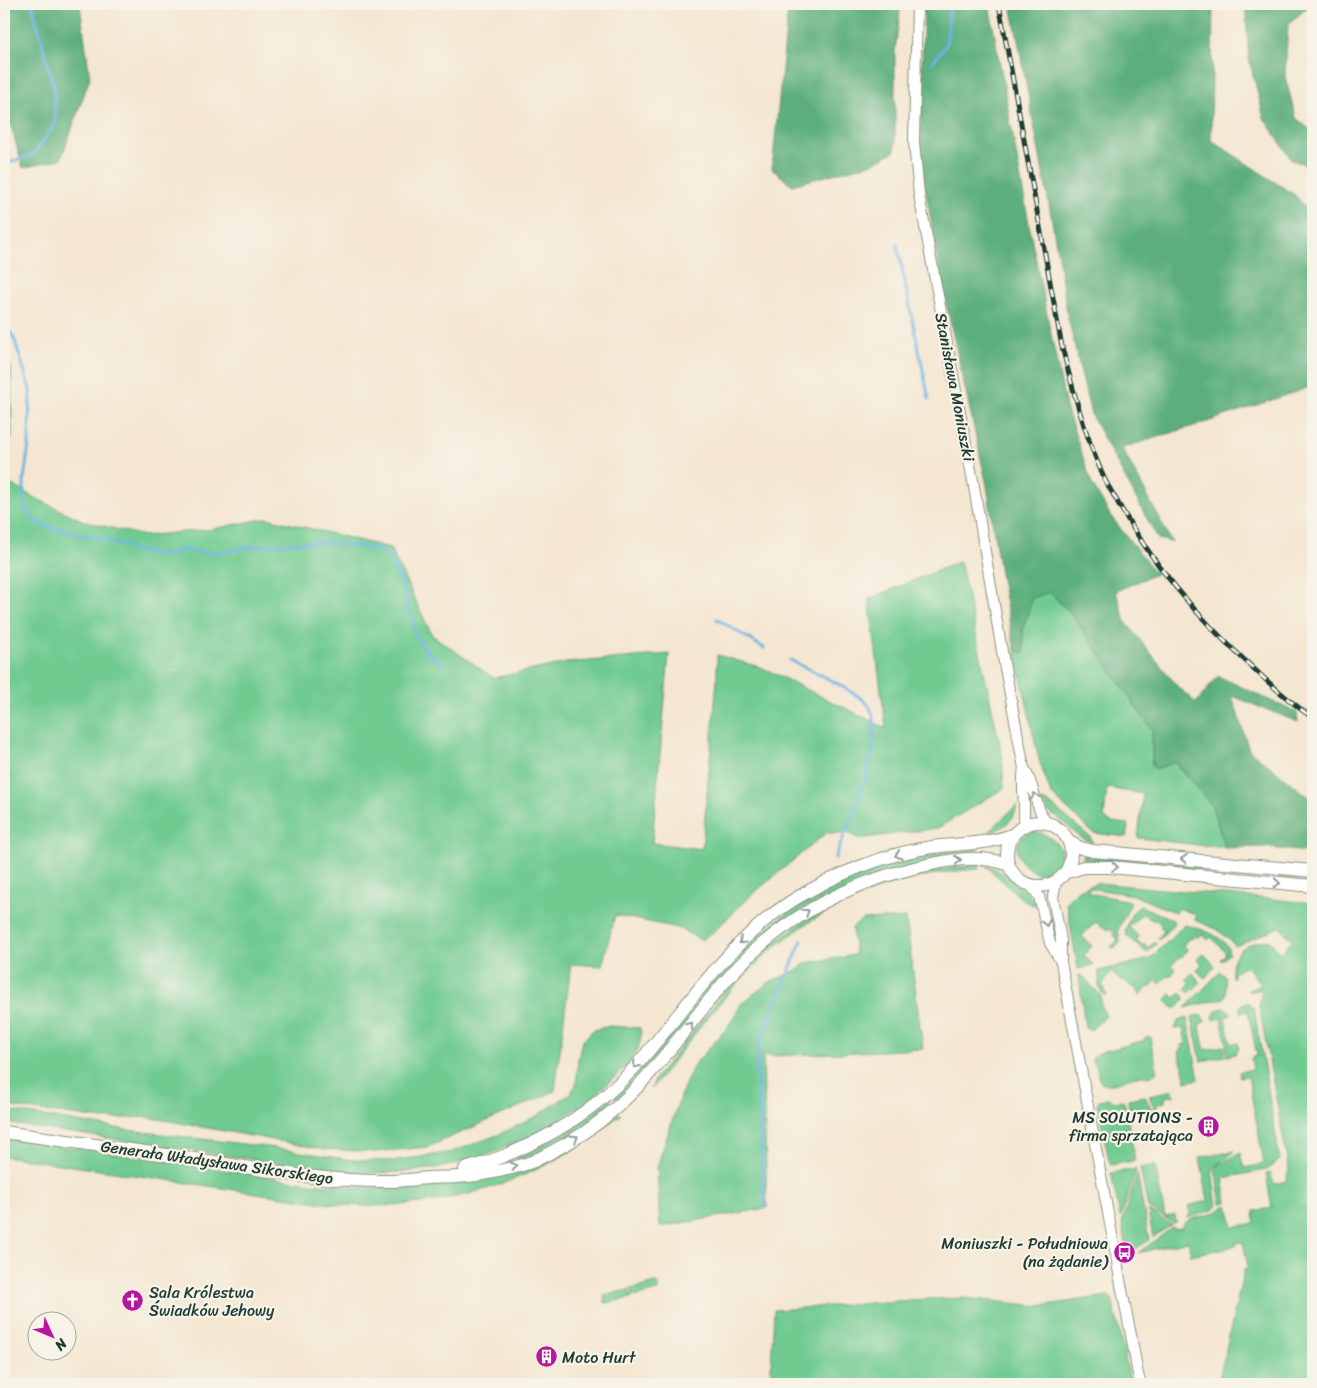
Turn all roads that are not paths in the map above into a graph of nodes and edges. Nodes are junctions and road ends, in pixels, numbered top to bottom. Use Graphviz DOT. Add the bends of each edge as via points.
graph roads {
  1 [pos="917,4"];
  2 [pos="1024,768"];
  3 [pos="1046,822"];
  4 [pos="1019,830"];
  5 [pos="1069,842"];
  6 [pos="1009,865"];
  7 [pos="1313,871"];
  8 [pos="1067,872"];
  9 [pos="1056,882"];
  10 [pos="1030,886"];
  11 [pos="1313,886"];
  12 [pos="1061,962"];
  13 [pos="4,1132"];
  14 [pos="431,1178"];
  15 [pos="1141,1384"];
  1 -- 2 [label="street, Stanisława Moniuszki" via="914,142 919,195"];
  3 -- 2 [label="street, Stanisława Moniuszki, one-way" via="1038,810 1032,782"];
  2 -- 4 [label="street, Stanisława Moniuszki" via="1021,786 1025,813"];
  3 -- 4 [label="main road"];
  3 -- 5 [label="main road" via="1063,831"];
  4 -- 6 [label="main road" via="1008,846"];
  4 -- 14 [label="main road, Generała Władysława Sikorskiego, one-way" via="993,841 933,847 885,859 794,899 732,950 634,1067 584,1112 516,1152"];
  7 -- 5 [label="main road, one-way" via="1093,851"];
  5 -- 8 [label="main road" via="1072,860"];
  6 -- 10 [label="main road" via="1017,878"];
  14 -- 6 [label="main road, Generała Władysława Sikorskiego, one-way" via="458,1177 532,1161 591,1127 642,1084 744,961 782,928 821,903 860,885 919,867 972,859 996,860"];
  8 -- 9 [label="main road"];
  8 -- 11 [label="main road, one-way" via="1084,867 1110,867"];
  9 -- 10 [label="main road"];
  9 -- 12 [label="street" via="1053,897 1061,940"];
  10 -- 12 [label="street, one-way" via="1039,896 1050,943"];
  12 -- 15 [label="street"];
  13 -- 14 [label="main road, Generała Władysława Sikorskiego" via="295,1175 376,1181"];
}
